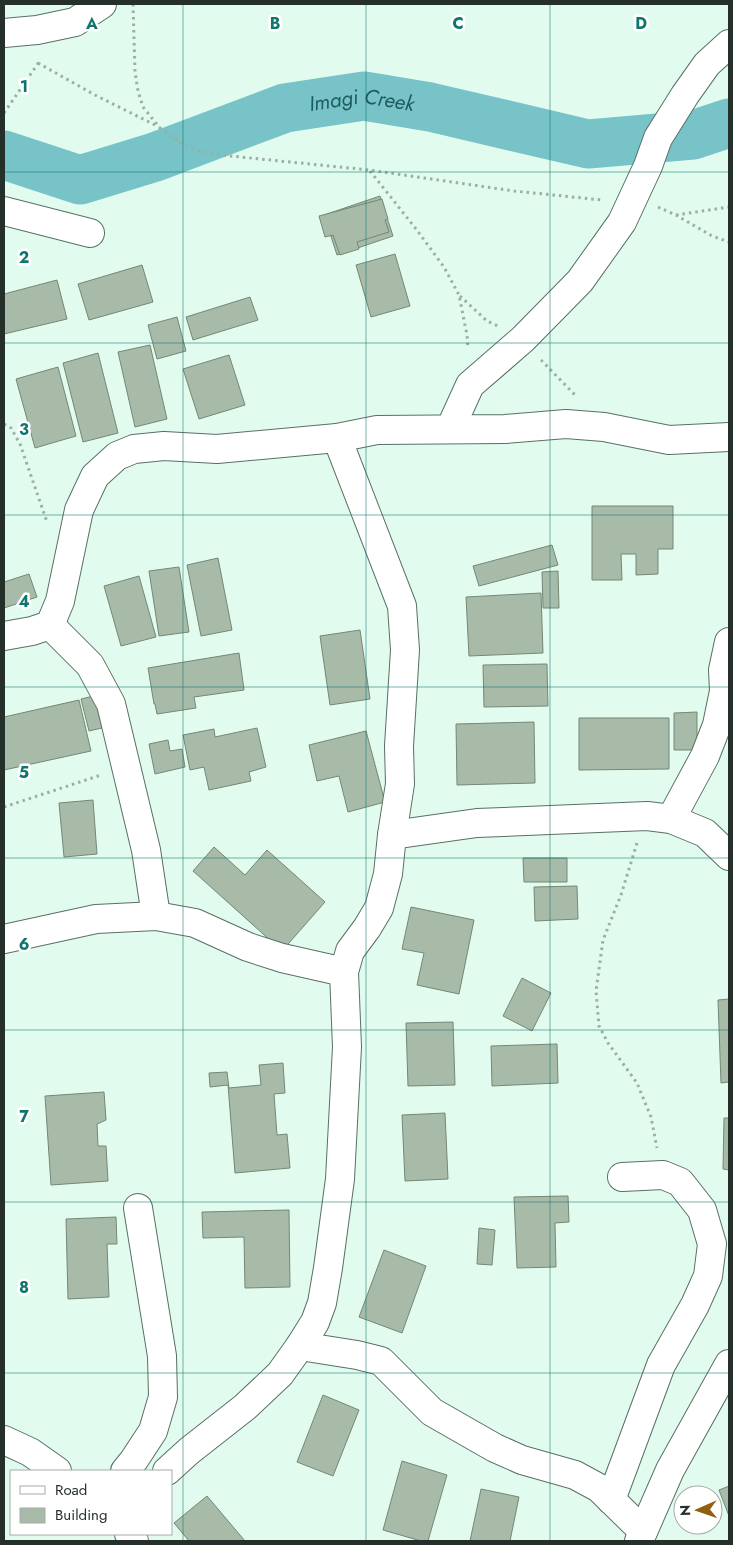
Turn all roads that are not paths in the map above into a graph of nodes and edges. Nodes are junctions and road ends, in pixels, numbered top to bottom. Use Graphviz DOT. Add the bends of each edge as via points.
graph roads {
  1 [pos="102,4"];
  2 [pos="4,33"];
  3 [pos="729,44"];
  4 [pos="4,211"];
  5 [pos="90,233"];
  6 [pos="450,429"];
  7 [pos="729,437"];
  8 [pos="337,438"];
  9 [pos="50,625"];
  10 [pos="4,636"];
  11 [pos="729,642"];
  12 [pos="717,754"];
  13 [pos="659,818"];
  14 [pos="392,835"];
  15 [pos="729,856"];
  16 [pos="156,916"];
  17 [pos="4,939"];
  18 [pos="344,972"];
  19 [pos="622,1177"];
  20 [pos="138,1208"];
  21 [pos="300,1346"];
  22 [pos="729,1364"];
  23 [pos="4,1440"];
  24 [pos="55,1470"];
  25 [pos="126,1470"];
  26 [pos="168,1470"];
  27 [pos="611,1500"];
  28 [pos="641,1536"];
  1 -- 2 [label="street" via="74,22"];
  3 -- 6 [label="street" via="707,64 684,95 658,138 622,222 580,281 523,339 470,385"];
  4 -- 5 [label="street"];
  6 -- 7 [label="street" via="566,424 604,427 669,440"];
  6 -- 8 [label="street" via="377,430"];
  8 -- 9 [label="street" via="217,449 164,446 134,449 117,456 95,476 78,510 60,601"];
  8 -- 14 [label="street" via="402,606 405,650 400,784"];
  9 -- 10 [label="street"];
  9 -- 16 [label="street" via="90,665 111,704 146,850"];
  11 -- 12 [label="street" via="717,725"];
  12 -- 13 [label="street"];
  13 -- 14 [label="street" via="477,824"];
  13 -- 15 [label="street" via="705,833"];
  14 -- 18 [label="street" via="388,874 379,908 350,951"];
  16 -- 17 [label="street" via="96,919"];
  16 -- 18 [label="street" via="196,923 248,947"];
  18 -- 21 [label="street" via="347,1047 340,1179 322,1303"];
  19 -- 27 [label="street" via="663,1175 680,1182 702,1210 712,1244 708,1276 661,1365"];
  20 -- 25 [label="street" via="162,1356 164,1397 153,1431"];
  21 -- 26 [label="street" via="280,1374 245,1407"];
  21 -- 27 [label="street" via="381,1361 432,1412 522,1460 575,1475 599,1488"];
  22 -- 28 [label="street" via="670,1470"];
  23 -- 24 [label="street" via="30,1452"];
  27 -- 28 [label="street"];
}
